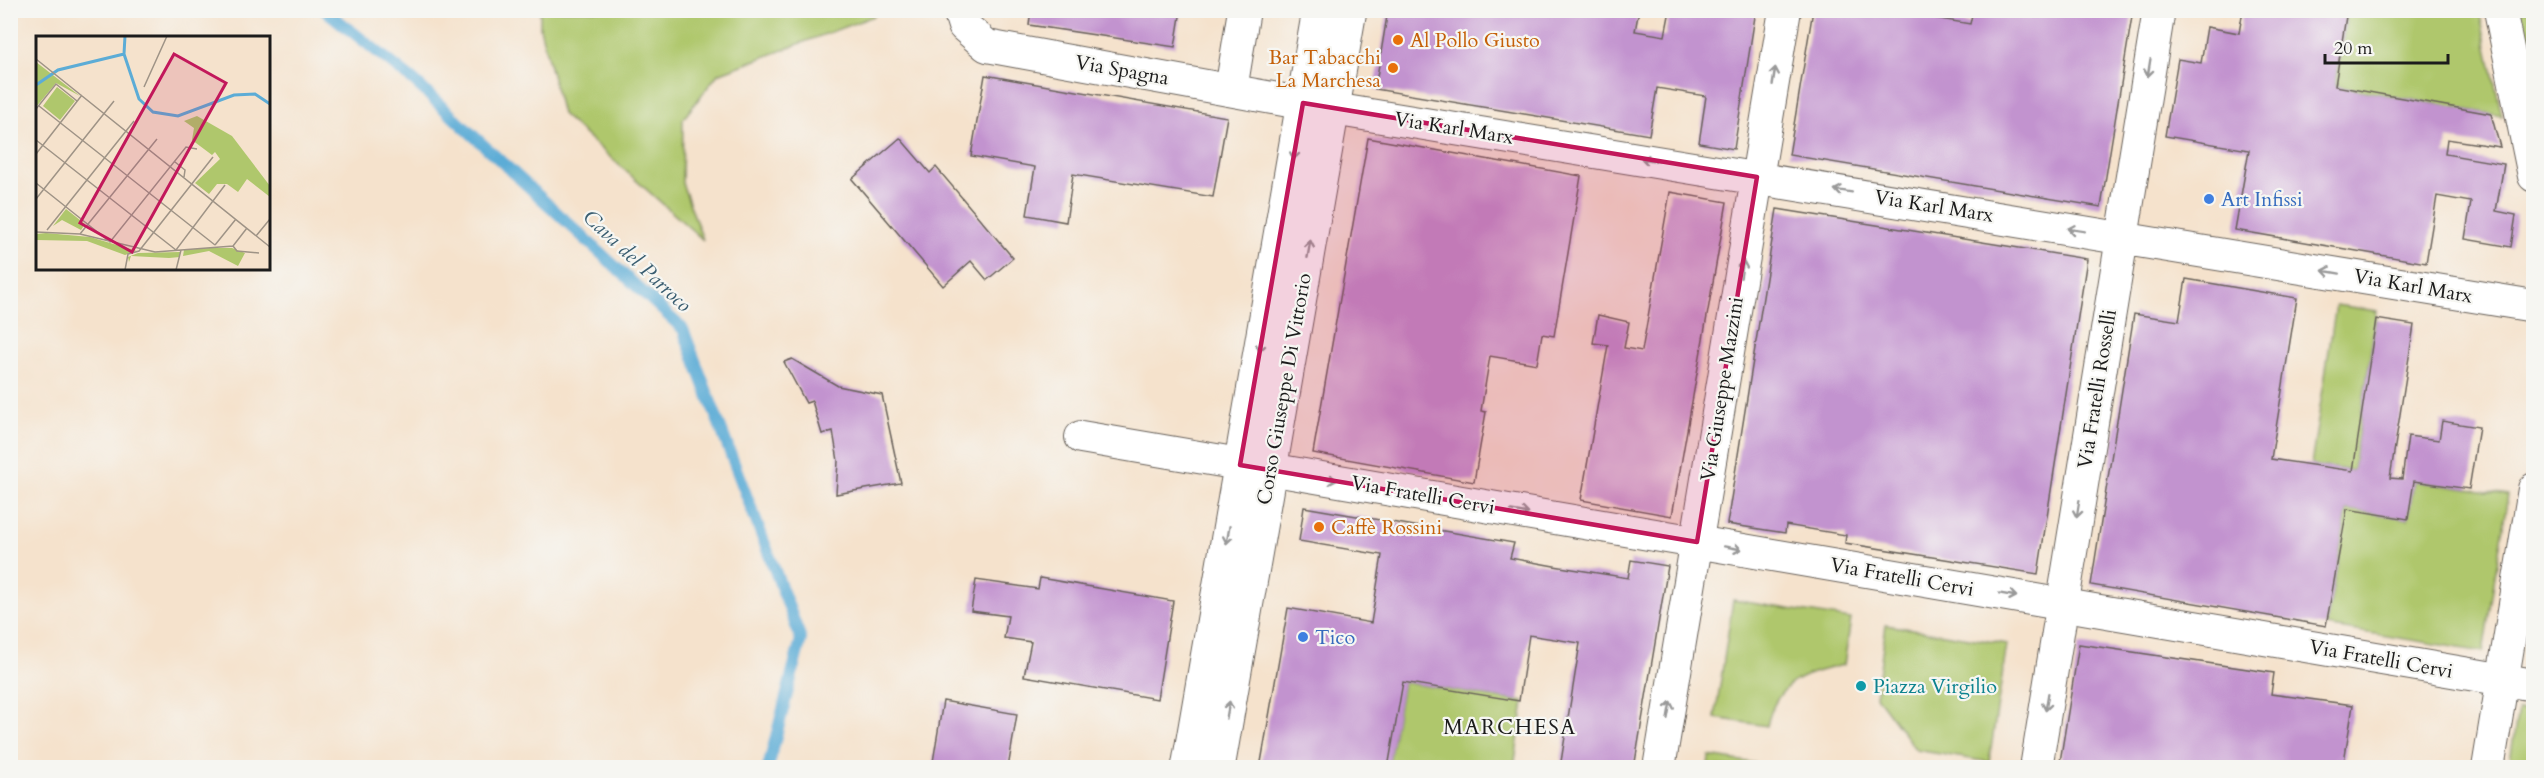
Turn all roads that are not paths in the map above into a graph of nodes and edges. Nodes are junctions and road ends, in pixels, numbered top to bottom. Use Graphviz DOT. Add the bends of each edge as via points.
graph roads {
  1 [pos="959,10"];
  2 [pos="1244,10"];
  3 [pos="1319,10"];
  4 [pos="1350,10"];
  5 [pos="1785,10"];
  6 [pos="2159,10"];
  7 [pos="2500,10"];
  8 [pos="1231,90"];
  9 [pos="1318,106"];
  10 [pos="2534,176"];
  11 [pos="1757,177"];
  12 [pos="2121,237"];
  13 [pos="2534,306"];
  14 [pos="1081,437"];
  15 [pos="1255,467"];
  16 [pos="2534,489"];
  17 [pos="1697,542"];
  18 [pos="2062,605"];
  19 [pos="2502,680"];
  20 [pos="2534,685"];
  21 [pos="1188,768"];
  22 [pos="1218,768"];
  23 [pos="1659,768"];
  24 [pos="2036,768"];
  25 [pos="2488,768"];
  1 -- 8 [label="street, Via Spagna" via="964,26 987,46"];
  2 -- 8 [label="street"];
  3 -- 9 [label="main road, Corso Giuseppe Di Vittorio"];
  4 -- 9 [label="main road, Corso Giuseppe Di Vittorio"];
  11 -- 5 [label="street, Via Giuseppe Mazzini, one-way"];
  6 -- 12 [label="street, Via Fratelli Rosselli, one-way"];
  7 -- 10 [label="street"];
  8 -- 9 [label="street, Via Spagna"];
  11 -- 9 [label="street, Via Karl Marx, one-way"];
  9 -- 15 [label="main road, Corso Giuseppe Di Vittorio"];
  12 -- 11 [label="street, Via Karl Marx, one-way"];
  17 -- 11 [label="street, Via Giuseppe Mazzini, one-way"];
  13 -- 12 [label="street, Via Karl Marx, one-way"];
  12 -- 18 [label="street, Via Fratelli Rosselli, one-way"];
  14 -- 15 [label="street, Via Fratelli Cervi"];
  15 -- 17 [label="street, Via Fratelli Cervi, one-way"];
  15 -- 21 [label="main road, Corso Giuseppe Di Vittorio, one-way"];
  22 -- 15 [label="main road, Corso Giuseppe Di Vittorio, one-way"];
  16 -- 19 [label="street"];
  17 -- 18 [label="street, Via Fratelli Cervi, one-way"];
  23 -- 17 [label="street, Via Giuseppe Mazzini, one-way"];
  18 -- 19 [label="street, Via Fratelli Cervi"];
  18 -- 24 [label="street, Via Fratelli Rosselli, one-way"];
  19 -- 20 [label="street, Via Fratelli Cervi"];
  19 -- 25 [label="street"];
}
